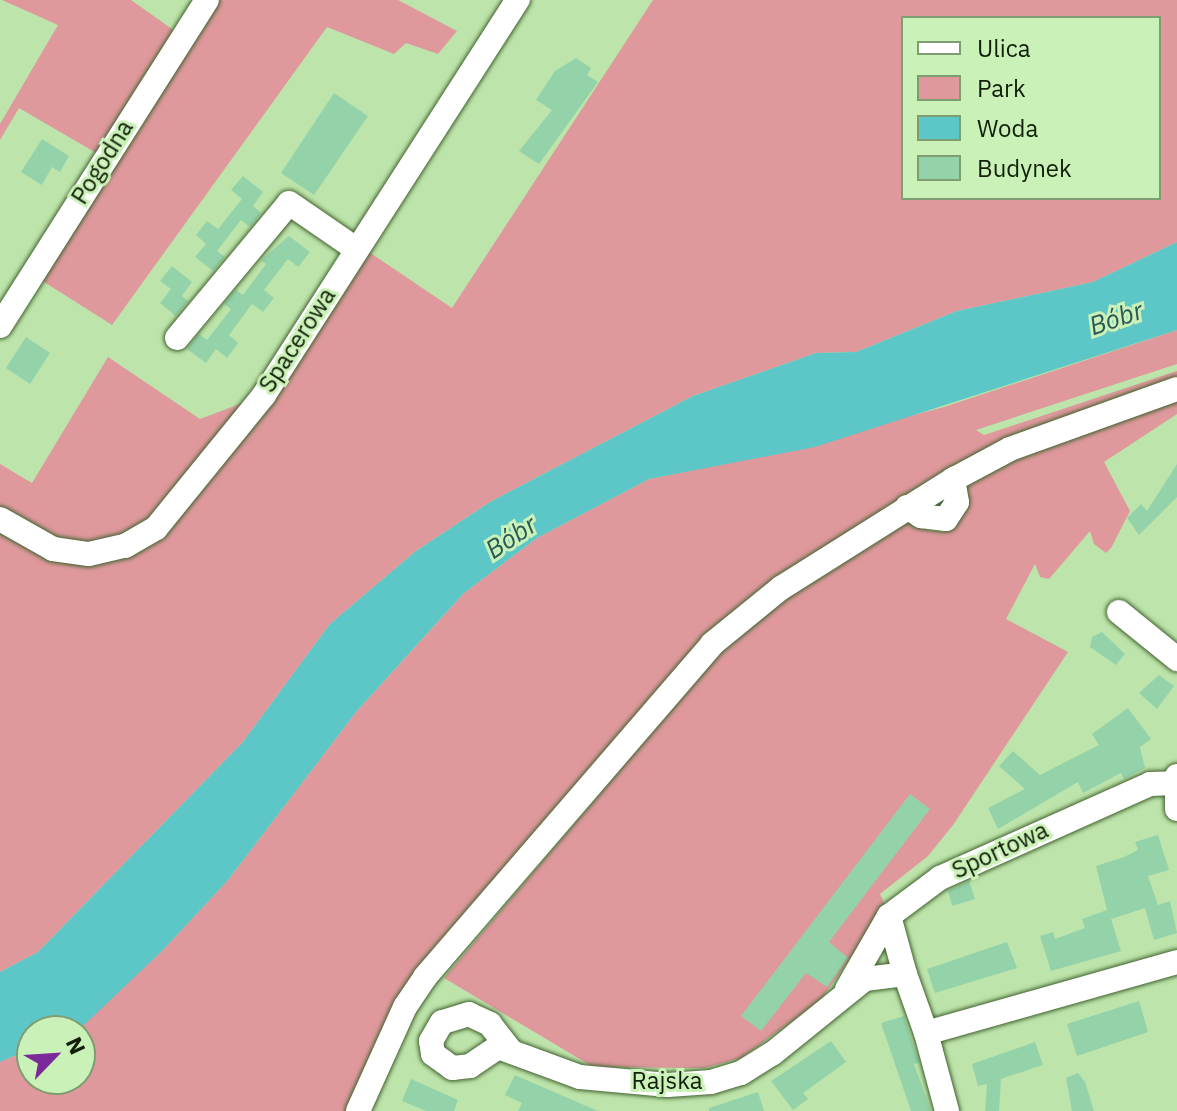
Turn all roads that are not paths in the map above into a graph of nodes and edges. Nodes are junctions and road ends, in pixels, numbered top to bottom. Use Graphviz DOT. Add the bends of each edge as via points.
graph roads {
  1 [pos="207,0"];
  2 [pos="518,0"];
  3 [pos="356,249"];
  4 [pos="0,326"];
  5 [pos="177,338"];
  6 [pos="1177,389"];
  7 [pos="0,519"];
  8 [pos="1119,612"];
  9 [pos="1177,659"];
  10 [pos="1176,780"];
  11 [pos="1177,809"];
  12 [pos="889,916"];
  13 [pos="1177,962"];
  14 [pos="905,974"];
  15 [pos="847,989"];
  16 [pos="926,1033"];
  17 [pos="510,1050"];
  18 [pos="358,1111"];
  19 [pos="947,1111"];
  1 -- 4 [label="street, Pogodna"];
  2 -- 3 [label="street, Spacerowa"];
  3 -- 5 [label="street" via="289,203"];
  3 -- 7 [label="street, Spacerowa" via="264,395 156,528 125,546 89,554 53,549"];
  6 -- 18 [label="street" via="1010,449 953,479 957,502 946,519 921,516 907,507 781,588 712,644 425,977 405,1007"];
  8 -- 9 [label="street"];
  10 -- 11 [label="street"];
  10 -- 12 [label="street, Sportowa" via="1150,784 1021,839 940,878"];
  12 -- 14 [label="street"];
  12 -- 15 [label="street, Rajska"];
  13 -- 16 [label="street"];
  14 -- 15 [label="street, Rajska" via="874,977"];
  14 -- 16 [label="street"];
  15 -- 17 [label="street, Rajska" via="772,1054 741,1073 711,1082 668,1085 580,1077"];
  16 -- 19 [label="street"];
}
